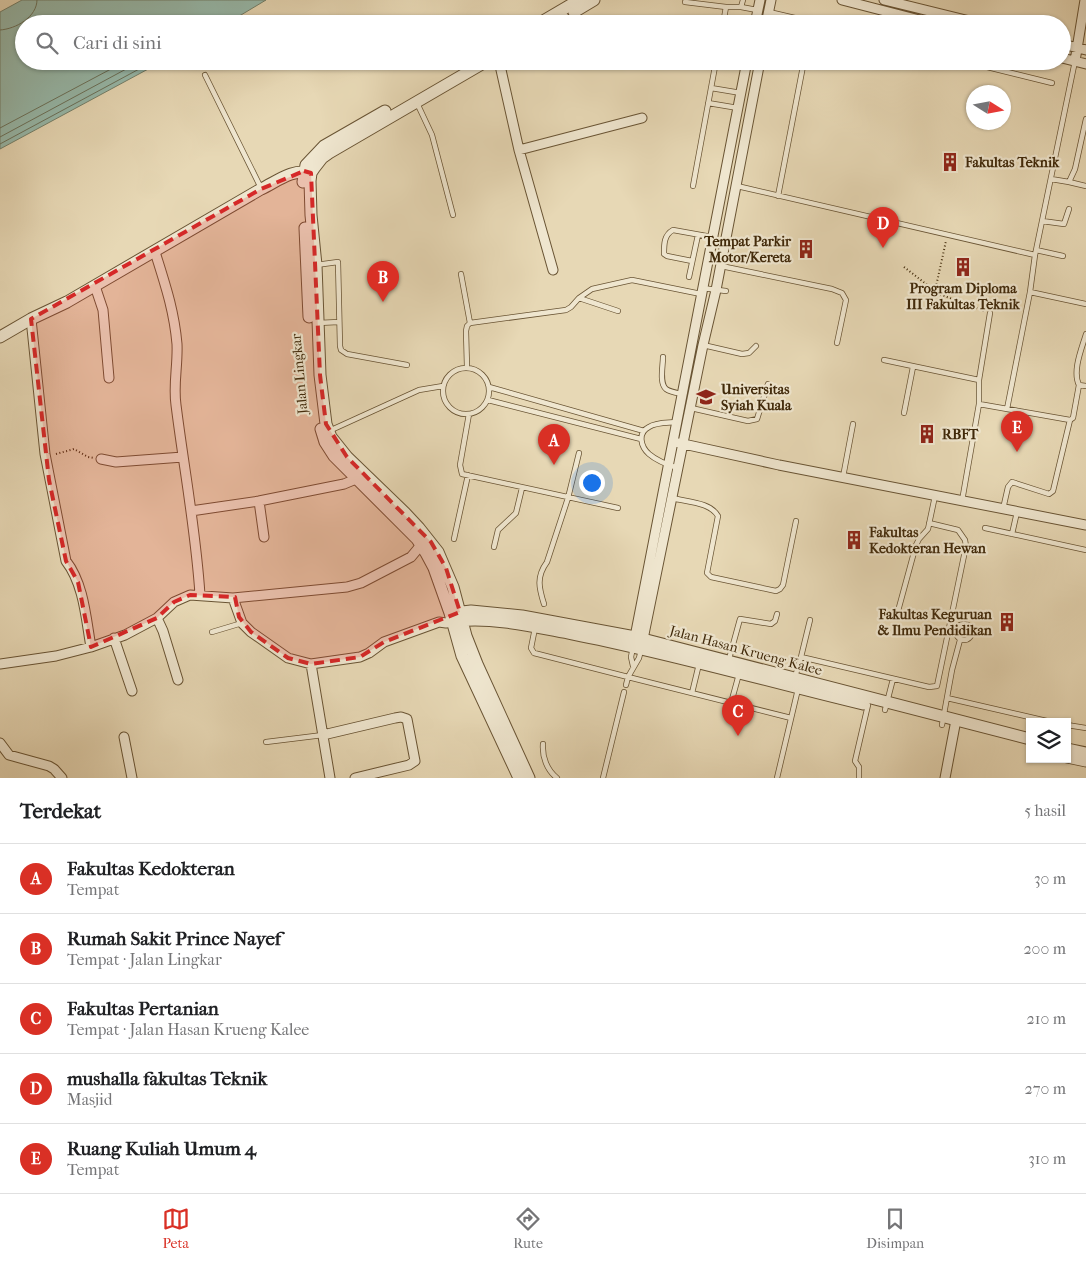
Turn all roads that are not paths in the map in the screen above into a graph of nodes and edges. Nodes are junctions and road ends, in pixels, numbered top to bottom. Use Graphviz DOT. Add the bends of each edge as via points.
graph roads {
  1 [pos="579,0"];
  2 [pos="594,0"];
  3 [pos="743,0"];
  4 [pos="760,0"];
  5 [pos="771,0"];
  6 [pos="842,0"];
  7 [pos="884,0"];
  8 [pos="1085,0"];
  9 [pos="685,2"];
  10 [pos="726,7"];
  11 [pos="741,7"];
  12 [pos="758,10"];
  13 [pos="769,12"];
  14 [pos="941,13"];
  15 [pos="553,15"];
  16 [pos="573,15"];
  17 [pos="725,15"];
  18 [pos="757,15"];
  19 [pos="768,15"];
  20 [pos="781,15"];
  21 [pos="900,15"];
  22 [pos="948,15"];
  23 [pos="1071,47"];
  24 [pos="1076,48"];
  25 [pos="1086,50"];
  26 [pos="1071,60"];
  27 [pos="1075,61"];
  28 [pos="1086,64"];
  29 [pos="456,70"];
  30 [pos="471,70"];
  31 [pos="501,70"];
  32 [pos="714,70"];
  33 [pos="745,70"];
  34 [pos="758,70"];
  35 [pos="802,70"];
  36 [pos="999,70"];
  37 [pos="205,75"];
  38 [pos="1052,83"];
  39 [pos="711,88"];
  40 [pos="741,93"];
  41 [pos="753,95"];
  42 [pos="417,101"];
  43 [pos="708,103"];
  44 [pos="738,108"];
  45 [pos="750,110"];
  46 [pos="642,118"];
  47 [pos="1086,119"];
  48 [pos="519,150"];
  49 [pos="308,172"];
  50 [pos="1051,179"];
  51 [pos="1069,182"];
  52 [pos="723,184"];
  53 [pos="693,186"];
  54 [pos="736,186"];
  55 [pos="1086,186"];
  56 [pos="261,189"];
  57 [pos="778,196"];
  58 [pos="1069,209"];
  59 [pos="453,215"];
  60 [pos="1042,220"];
  61 [pos="698,235"];
  62 [pos="712,238"];
  63 [pos="155,252"];
  64 [pos="1035,252"];
  65 [pos="1063,256"];
  66 [pos="692,261"];
  67 [pos="311,266"];
  68 [pos="721,266"];
  69 [pos="553,270"];
  70 [pos="461,274"];
  71 [pos="689,277"];
  72 [pos="95,286"];
  73 [pos="716,290"];
  74 [pos="702,291"];
  75 [pos="726,292"];
  76 [pos="1030,292"];
  77 [pos="579,298"];
  78 [pos="1086,304"];
  79 [pos="618,311"];
  80 [pos="990,313"];
  81 [pos="31,319"];
  82 [pos="338,322"];
  83 [pos="317,323"];
  84 [pos="470,323"];
  85 [pos="1086,334"];
  86 [pos="0,337"];
  87 [pos="837,343"];
  88 [pos="703,345"];
  89 [pos="756,346"];
  90 [pos="663,357"];
  91 [pos="884,360"];
  92 [pos="407,365"];
  93 [pos="466,367"];
  94 [pos="913,367"];
  95 [pos="109,378"];
  96 [pos="979,380"];
  97 [pos="768,384"];
  98 [pos="1079,385"];
  99 [pos="443,386"];
  100 [pos="1086,386"];
  101 [pos="489,387"];
  102 [pos="682,394"];
  103 [pos="488,400"];
  104 [pos="979,404"];
  105 [pos="691,408"];
  106 [pos="1007,409"];
  107 [pos="904,413"];
  108 [pos="469,414"];
  109 [pos="1070,420"];
  110 [pos="676,422"];
  111 [pos="688,423"];
  112 [pos="853,424"];
  113 [pos="329,431"];
  114 [pos="644,431"];
  115 [pos="641,439"];
  116 [pos="673,442"];
  117 [pos="684,444"];
  118 [pos="579,453"];
  119 [pos="45,454"];
  120 [pos="56,454"];
  121 [pos="183,457"];
  122 [pos="101,459"];
  123 [pos="669,465"];
  124 [pos="678,468"];
  125 [pos="468,475"];
  126 [pos="843,478"];
  127 [pos="356,479"];
  128 [pos="522,488"];
  129 [pos="935,496"];
  130 [pos="568,498"];
  131 [pos="672,498"];
  132 [pos="259,501"];
  133 [pos="962,501"];
  134 [pos="618,508"];
  135 [pos="1003,509"];
  136 [pos="191,510"];
  137 [pos="1017,512"];
  138 [pos="796,521"];
  139 [pos="930,523"];
  140 [pos="1086,525"];
  141 [pos="985,528"];
  142 [pos="1012,534"];
  143 [pos="264,538"];
  144 [pos="454,539"];
  145 [pos="421,545"];
  146 [pos="494,547"];
  147 [pos="1086,550"];
  148 [pos="200,595"];
  149 [pos="234,598"];
  150 [pos="544,604"];
  151 [pos="898,611"];
  152 [pos="777,614"];
  153 [pos="456,617"];
  154 [pos="157,618"];
  155 [pos="810,620"];
  156 [pos="242,623"];
  157 [pos="535,627"];
  158 [pos="212,632"];
  159 [pos="114,638"];
  160 [pos="960,640"];
  161 [pos="638,643"];
  162 [pos="91,647"];
  163 [pos="801,657"];
  164 [pos="0,664"];
  165 [pos="310,664"];
  166 [pos="699,664"];
  167 [pos="633,666"];
  168 [pos="728,666"];
  169 [pos="739,674"];
  170 [pos="628,677"];
  171 [pos="893,679"];
  172 [pos="178,680"];
  173 [pos="798,682"];
  174 [pos="626,685"];
  175 [pos="132,691"];
  176 [pos="624,692"];
  177 [pos="692,693"];
  178 [pos="947,698"];
  179 [pos="731,703"];
  180 [pos="868,705"];
  181 [pos="886,706"];
  182 [pos="791,718"];
  183 [pos="1034,718"];
  184 [pos="942,721"];
  185 [pos="955,724"];
  186 [pos="1071,726"];
  187 [pos="1086,728"];
  188 [pos="323,735"];
  189 [pos="124,737"];
  190 [pos="1026,738"];
  191 [pos="266,742"];
  192 [pos="0,744"];
  193 [pos="543,744"];
  194 [pos="1026,746"];
  195 [pos="1071,749"];
  196 [pos="1086,753"];
  197 [pos="1071,758"];
  198 [pos="1086,761"];
  199 [pos="62,778"];
  200 [pos="132,778"];
  201 [pos="330,778"];
  202 [pos="355,778"];
  203 [pos="519,778"];
  204 [pos="529,778"];
  205 [pos="557,778"];
  206 [pos="603,778"];
  207 [pos="777,778"];
  208 [pos="859,778"];
  209 [pos="945,778"];
  1 -- 15 [label="street"];
  2 -- 16 [label="street"];
  3 -- 11 [label="lane"];
  4 -- 12 [label="street"];
  5 -- 13 [label="street"];
  6 -- 21 [label="street"];
  7 -- 14 [label="street"];
  8 -- 24 [label="street"];
  9 -- 10 [label="lane"];
  10 -- 11 [label="lane"];
  10 -- 17 [label="lane"];
  11 -- 12 [label="lane"];
  12 -- 13 [label="street"];
  12 -- 18 [label="street"];
  13 -- 19 [label="street"];
  13 -- 20 [label="lane"];
  14 -- 22 [label="street"];
  23 -- 24 [label="street"];
  24 -- 25 [label="street"];
  24 -- 27 [label="street"];
  26 -- 27 [label="street"];
  27 -- 28 [label="street"];
  27 -- 50 [label="lane"];
  29 -- 49 [label="street" via="324,146 309,160"];
  30 -- 42 [label="street"];
  31 -- 48 [label="street"];
  32 -- 39 [label="lane"];
  33 -- 40 [label="street"];
  34 -- 41 [label="street"];
  35 -- 57 [label="lane"];
  36 -- 38 [label="lane"];
  37 -- 56 [label="lane"];
  39 -- 40 [label="lane"];
  39 -- 43 [label="lane"];
  40 -- 41 [label="street"];
  40 -- 44 [label="street"];
  41 -- 45 [label="street"];
  42 -- 49 [label="street" via="329,153"];
  42 -- 59 [label="lane" via="432,135"];
  43 -- 44 [label="lane"];
  43 -- 53 [label="lane"];
  44 -- 45 [label="street"];
  44 -- 52 [label="street"];
  45 -- 54 [label="street"];
  46 -- 48 [label="street"];
  47 -- 51 [label="lane"];
  48 -- 69 [label="street"];
  49 -- 56 [label="street" via="293,173"];
  49 -- 67 [label="street, Jalan Lingkar" via="303,190"];
  50 -- 51 [label="lane"];
  50 -- 60 [label="lane"];
  51 -- 55 [label="lane"];
  52 -- 54 [label="street"];
  52 -- 62 [label="street"];
  54 -- 57 [label="lane"];
  54 -- 68 [label="street"];
  56 -- 63 [label="street"];
  57 -- 64 [label="lane"];
  58 -- 60 [label="lane" via="1066,223 1062,225"];
  60 -- 64 [label="lane"];
  61 -- 62 [label="lane"];
  61 -- 66 [label="lane"];
  61 -- 66 [label="lane" via="673,230 666,236 664,251 667,256"];
  62 -- 74 [label="street"];
  63 -- 72 [label="street"];
  63 -- 121 [label="street" via="173,314 177,345 175,403"];
  64 -- 65 [label="lane"];
  64 -- 76 [label="lane"];
  66 -- 71 [label="lane"];
  67 -- 82 [label="lane" via="338,262"];
  67 -- 83 [label="street"];
  67 -- 127 [label="street, Jalan Lingkar" via="313,385 318,422 330,450"];
  68 -- 73 [label="street"];
  68 -- 87 [label="lane" via="842,294 846,300"];
  70 -- 84 [label="lane"];
  72 -- 81 [label="street"];
  72 -- 95 [label="street" via="103,310"];
  73 -- 74 [label="lane"];
  73 -- 75 [label="lane"];
  73 -- 88 [label="street"];
  74 -- 77 [label="lane" via="632,280 592,288"];
  74 -- 102 [label="street"];
  76 -- 78 [label="lane"];
  76 -- 106 [label="lane"];
  77 -- 79 [label="lane"];
  77 -- 84 [label="lane" via="566,310"];
  80 -- 96 [label="lane"];
  81 -- 86 [label="street"];
  81 -- 119 [label="street"];
  82 -- 83 [label="lane"];
  82 -- 92 [label="lane" via="341,350 347,354"];
  83 -- 113 [label="street" via="321,397"];
  84 -- 93 [label="lane" via="466,332"];
  85 -- 98 [label="lane" via="1077,369"];
  88 -- 89 [label="lane" via="742,354 749,353"];
  88 -- 105 [label="street"];
  90 -- 102 [label="lane" via="664,388"];
  91 -- 94 [label="lane"];
  93 -- 99 [label="lane" via="452,372"];
  93 -- 101 [label="lane" via="481,373"];
  94 -- 96 [label="lane"];
  94 -- 107 [label="lane"];
  96 -- 104 [label="lane"];
  97 -- 105 [label="lane" via="757,419"];
  98 -- 100 [label="lane"];
  98 -- 109 [label="lane"];
  99 -- 108 [label="lane" via="442,393 448,407 454,412"];
  99 -- 113 [label="lane" via="419,390"];
  101 -- 103 [label="lane"];
  101 -- 114 [label="lane"];
  102 -- 110 [label="street"];
  103 -- 108 [label="lane" via="477,412"];
  103 -- 115 [label="lane"];
  104 -- 106 [label="lane"];
  104 -- 133 [label="lane"];
  105 -- 111 [label="street"];
  106 -- 109 [label="lane"];
  108 -- 125 [label="lane" via="460,465 462,474"];
  109 -- 135 [label="lane" via="1053,491 1049,494 1012,482"];
  110 -- 111 [label="lane"];
  110 -- 114 [label="lane" via="658,424"];
  110 -- 116 [label="street"];
  111 -- 117 [label="street"];
  112 -- 126 [label="lane"];
  113 -- 153 [label="street" via="347,457 431,542 446,568"];
  114 -- 115 [label="lane"];
  115 -- 123 [label="lane" via="650,455"];
  116 -- 117 [label="street"];
  116 -- 123 [label="street"];
  117 -- 124 [label="street"];
  117 -- 126 [label="street"];
  118 -- 130 [label="lane"];
  119 -- 120 [label="street"];
  119 -- 162 [label="street" via="66,561 78,582"];
  121 -- 122 [label="street" via="116,462"];
  121 -- 136 [label="street"];
  123 -- 124 [label="lane"];
  123 -- 161 [label="street"];
  124 -- 131 [label="street"];
  125 -- 128 [label="lane"];
  125 -- 144 [label="lane"];
  126 -- 129 [label="street"];
  127 -- 132 [label="street"];
  127 -- 145 [label="street, Jalan Lingkar"];
  128 -- 130 [label="lane"];
  128 -- 146 [label="lane" via="516,513 498,530"];
  129 -- 133 [label="street"];
  129 -- 139 [label="lane"];
  130 -- 134 [label="lane"];
  130 -- 150 [label="lane" via="538,582"];
  131 -- 138 [label="lane" via="708,507 718,516 706,572 710,577 776,590 783,585"];
  131 -- 161 [label="street"];
  132 -- 136 [label="street"];
  132 -- 143 [label="street"];
  133 -- 135 [label="street"];
  135 -- 137 [label="street"];
  136 -- 148 [label="street"];
  137 -- 140 [label="street"];
  137 -- 142 [label="lane"];
  139 -- 151 [label="lane" via="916,545"];
  139 -- 171 [label="lane" via="958,530 966,546 939,679 937,686 929,687"];
  141 -- 142 [label="lane"];
  142 -- 147 [label="lane"];
  145 -- 149 [label="street" via="411,557 361,584"];
  145 -- 153 [label="street, Jalan Lingkar"];
  148 -- 149 [label="street"];
  148 -- 154 [label="street" via="181,598"];
  149 -- 156 [label="street"];
  152 -- 168 [label="lane" via="771,624 740,619"];
  153 -- 157 [label="street, Jalan Hasan Krueng Kalee"];
  153 -- 161 [label="street, Jalan Hasan Krueng Kalee" via="522,616"];
  153 -- 165 [label="street" via="384,642 360,657"];
  153 -- 203 [label="street, Jalan Lingkar" via="462,656"];
  153 -- 204 [label="street"];
  154 -- 159 [label="street"];
  154 -- 172 [label="street"];
  155 -- 163 [label="lane"];
  156 -- 158 [label="lane"];
  156 -- 165 [label="street" via="288,658"];
  157 -- 161 [label="street, Jalan Hasan Krueng Kalee"];
  157 -- 170 [label="lane" via="531,648 534,652"];
  159 -- 162 [label="street"];
  159 -- 175 [label="street"];
  160 -- 178 [label="lane"];
  161 -- 166 [label="street, Jalan Hasan Krueng Kalee"];
  161 -- 167 [label="lane" via="631,657"];
  161 -- 167 [label="lane" via="639,658"];
  161 -- 168 [label="street, Jalan Hasan Krueng Kalee"];
  162 -- 164 [label="street"];
  163 -- 171 [label="lane"];
  163 -- 173 [label="lane"];
  165 -- 188 [label="street"];
  166 -- 168 [label="street, Jalan Hasan Krueng Kalee"];
  166 -- 177 [label="lane"];
  167 -- 170 [label="lane"];
  168 -- 169 [label="street, Jalan Hasan Krueng Kalee"];
  168 -- 173 [label="street, Jalan Hasan Krueng Kalee"];
  169 -- 173 [label="street, Jalan Hasan Krueng Kalee"];
  169 -- 179 [label="lane"];
  170 -- 174 [label="lane"];
  170 -- 177 [label="lane"];
  171 -- 181 [label="lane"];
  173 -- 180 [label="street, Jalan Hasan Krueng Kalee"];
  173 -- 181 [label="street, Jalan Hasan Krueng Kalee"];
  173 -- 182 [label="lane"];
  176 -- 206 [label="lane"];
  177 -- 179 [label="lane"];
  178 -- 183 [label="lane"];
  178 -- 184 [label="lane"];
  179 -- 182 [label="lane"];
  180 -- 181 [label="street, Jalan Hasan Krueng Kalee"];
  180 -- 208 [label="lane" via="855,761 859,767"];
  181 -- 184 [label="street, Jalan Hasan Krueng Kalee"];
  182 -- 207 [label="lane"];
  184 -- 185 [label="street, Jalan Hasan Krueng Kalee"];
  185 -- 190 [label="street, Jalan Hasan Krueng Kalee"];
  185 -- 194 [label="street, Jalan Hasan Krueng Kalee"];
  185 -- 209 [label="street"];
  186 -- 187 [label="lane"];
  188 -- 191 [label="lane"];
  188 -- 201 [label="street"];
  188 -- 202 [label="street" via="395,718 407,720 415,761"];
  189 -- 200 [label="street"];
  192 -- 199 [label="street" via="9,755 49,766"];
  193 -- 205 [label="lane" via="542,752 551,773"];
  195 -- 196 [label="street"];
  197 -- 198 [label="street"];
}
